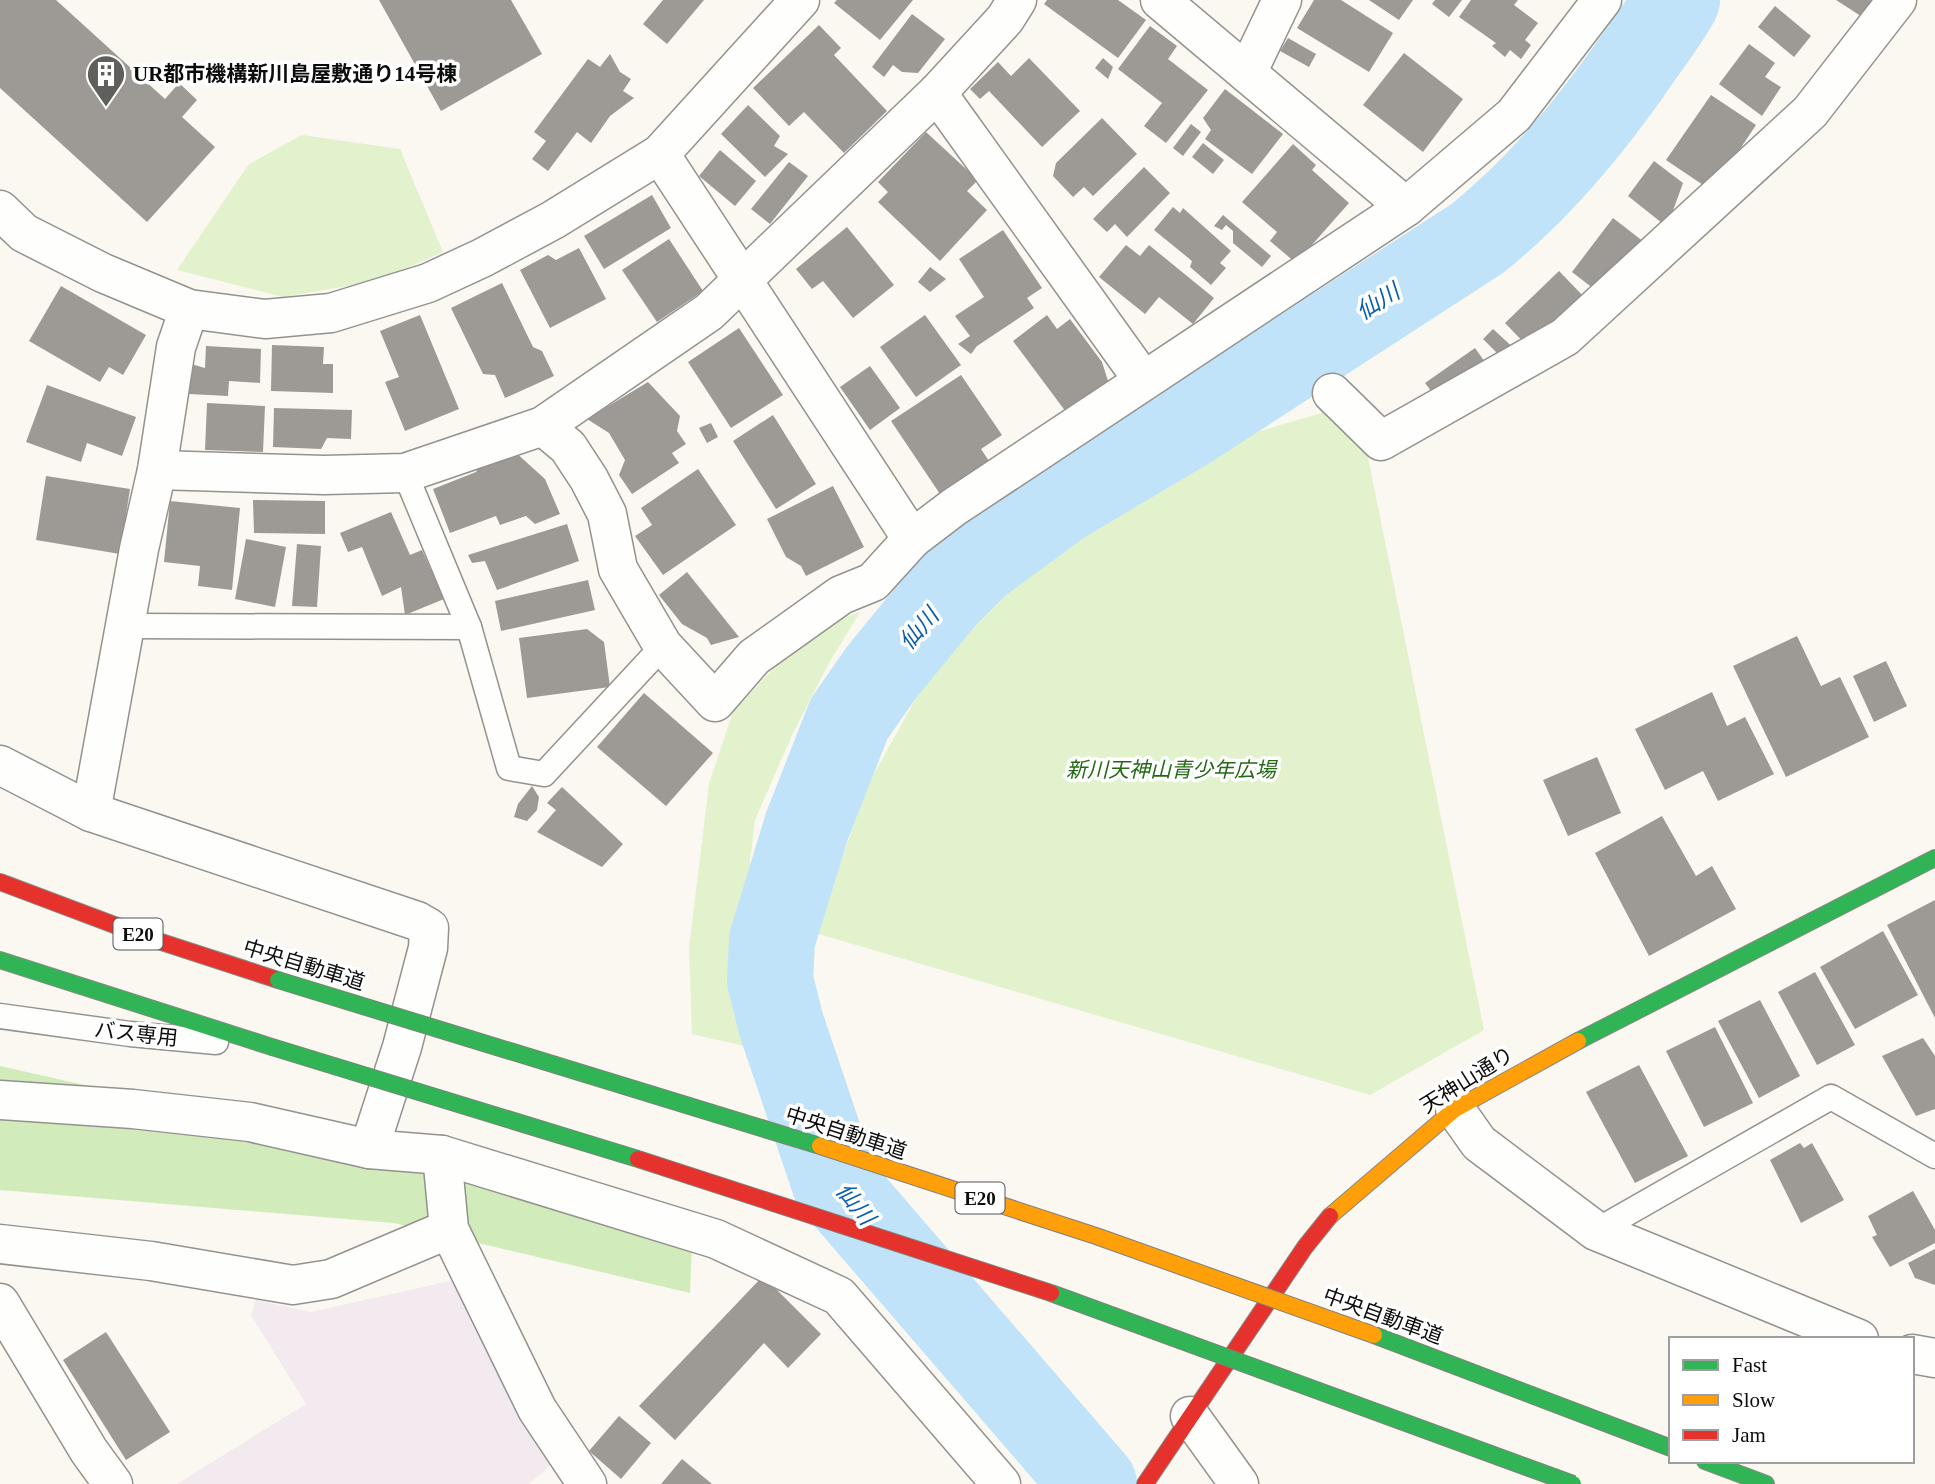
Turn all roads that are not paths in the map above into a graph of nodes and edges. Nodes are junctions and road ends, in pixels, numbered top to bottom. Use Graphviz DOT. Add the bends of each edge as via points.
graph roads {
  1 [pos="800,0"];
  2 [pos="1017,0"];
  3 [pos="1160,0"];
  4 [pos="1282,0"];
  5 [pos="1602,0"];
  6 [pos="1897,0"];
  7 [pos="1247,73"];
  8 [pos="937,93"];
  9 [pos="660,154"];
  10 [pos="1406,207"];
  11 [pos="0,210"];
  12 [pos="742,281"];
  13 [pos="189,309"];
  14 [pos="1143,380"];
  15 [pos="1332,393"];
  16 [pos="543,426"];
  17 [pos="157,470"];
  18 [pos="405,473"];
  19 [pos="912,540"];
  20 [pos="127,626"];
  21 [pos="469,626"];
  22 [pos="663,646"];
  23 [pos="0,765"];
  24 [pos="91,812"];
  25 [pos="1935,858"];
  26 [pos="0,883"];
  27 [pos="0,958"];
  28 [pos="0,967"];
  29 [pos="67,983"];
  30 [pos="0,1016"];
  31 [pos="272,1047"];
  32 [pos="0,1100"];
  33 [pos="1455,1109"];
  34 [pos="369,1149"];
  35 [pos="442,1155"];
  36 [pos="1935,1156"];
  37 [pos="449,1229"];
  38 [pos="1596,1231"];
  39 [pos="0,1244"];
  40 [pos="0,1303"];
  41 [pos="1854,1337"];
  42 [pos="1914,1354"];
  43 [pos="1935,1358"];
  44 [pos="1190,1416"];
  45 [pos="1669,1447"];
  46 [pos="1710,1463"];
  47 [pos="113,1484"];
  48 [pos="587,1484"];
  49 [pos="1001,1484"];
  50 [pos="1145,1484"];
  51 [pos="1239,1484"];
  52 [pos="1573,1484"];
  53 [pos="1766,1484"];
  1 -- 9 [label="street"];
  2 -- 8 [label="street"];
  3 -- 7 [label="street"];
  4 -- 7 [label="street"];
  5 -- 10 [label="street" via="1514,115"];
  6 -- 15 [label="street" via="1810,112 1565,337 1381,441"];
  7 -- 10 [label="street"];
  8 -- 12 [label="street"];
  8 -- 14 [label="street"];
  9 -- 12 [label="street"];
  9 -- 13 [label="street" via="482,258 379,300 331,313 265,319"];
  10 -- 14 [label="street"];
  11 -- 13 [label="street" via="24,233"];
  12 -- 16 [label="street" via="709,312"];
  12 -- 19 [label="street"];
  13 -- 17 [label="street" via="176,347"];
  14 -- 19 [label="street"];
  16 -- 18 [label="street"];
  16 -- 22 [label="street" via="568,447 589,479 607,514 618,569"];
  17 -- 18 [label="street"];
  17 -- 20 [label="street"];
  18 -- 21 [label="lane"];
  19 -- 22 [label="street" via="873,582 841,595 754,657 715,702"];
  20 -- 21 [label="lane"];
  20 -- 24 [label="street"];
  21 -- 22 [label="lane" via="509,768 544,775"];
  23 -- 24 [label="street"];
  24 -- 34 [label="street" via="429,928 402,1047"];
  25 -- 33 [label="main road, 天神山通り" via="1546,1057"];
  26 -- 45 [label="main road, 中央自動車道 / E20, bridge" via="278,980 809,1142 1098,1237 1401,1344"];
  27 -- 29 [label="main road"];
  28 -- 29 [label="main road"];
  29 -- 31 [label="main road"];
  30 -- 31 [label="lane, バス専用"];
  31 -- 52 [label="main road, bridge" via="518,1121 1096,1308"];
  32 -- 34 [label="street" via="250,1122"];
  33 -- 38 [label="street" via="1479,1143"];
  33 -- 44 [label="main road, 天神山通り" via="1331,1215"];
  34 -- 35 [label="street"];
  35 -- 37 [label="street"];
  35 -- 49 [label="street" via="716,1239 839,1296"];
  36 -- 38 [label="lane" via="1831,1097"];
  37 -- 39 [label="street" via="331,1279 293,1285 150,1261"];
  37 -- 48 [label="street" via="537,1409"];
  38 -- 41 [label="street"];
  40 -- 47 [label="street"];
  42 -- 43 [label="street"];
  44 -- 50 [label="main road, 天神山通り"];
  44 -- 51 [label="street"];
  46 -- 53 [label="main road"];
}
